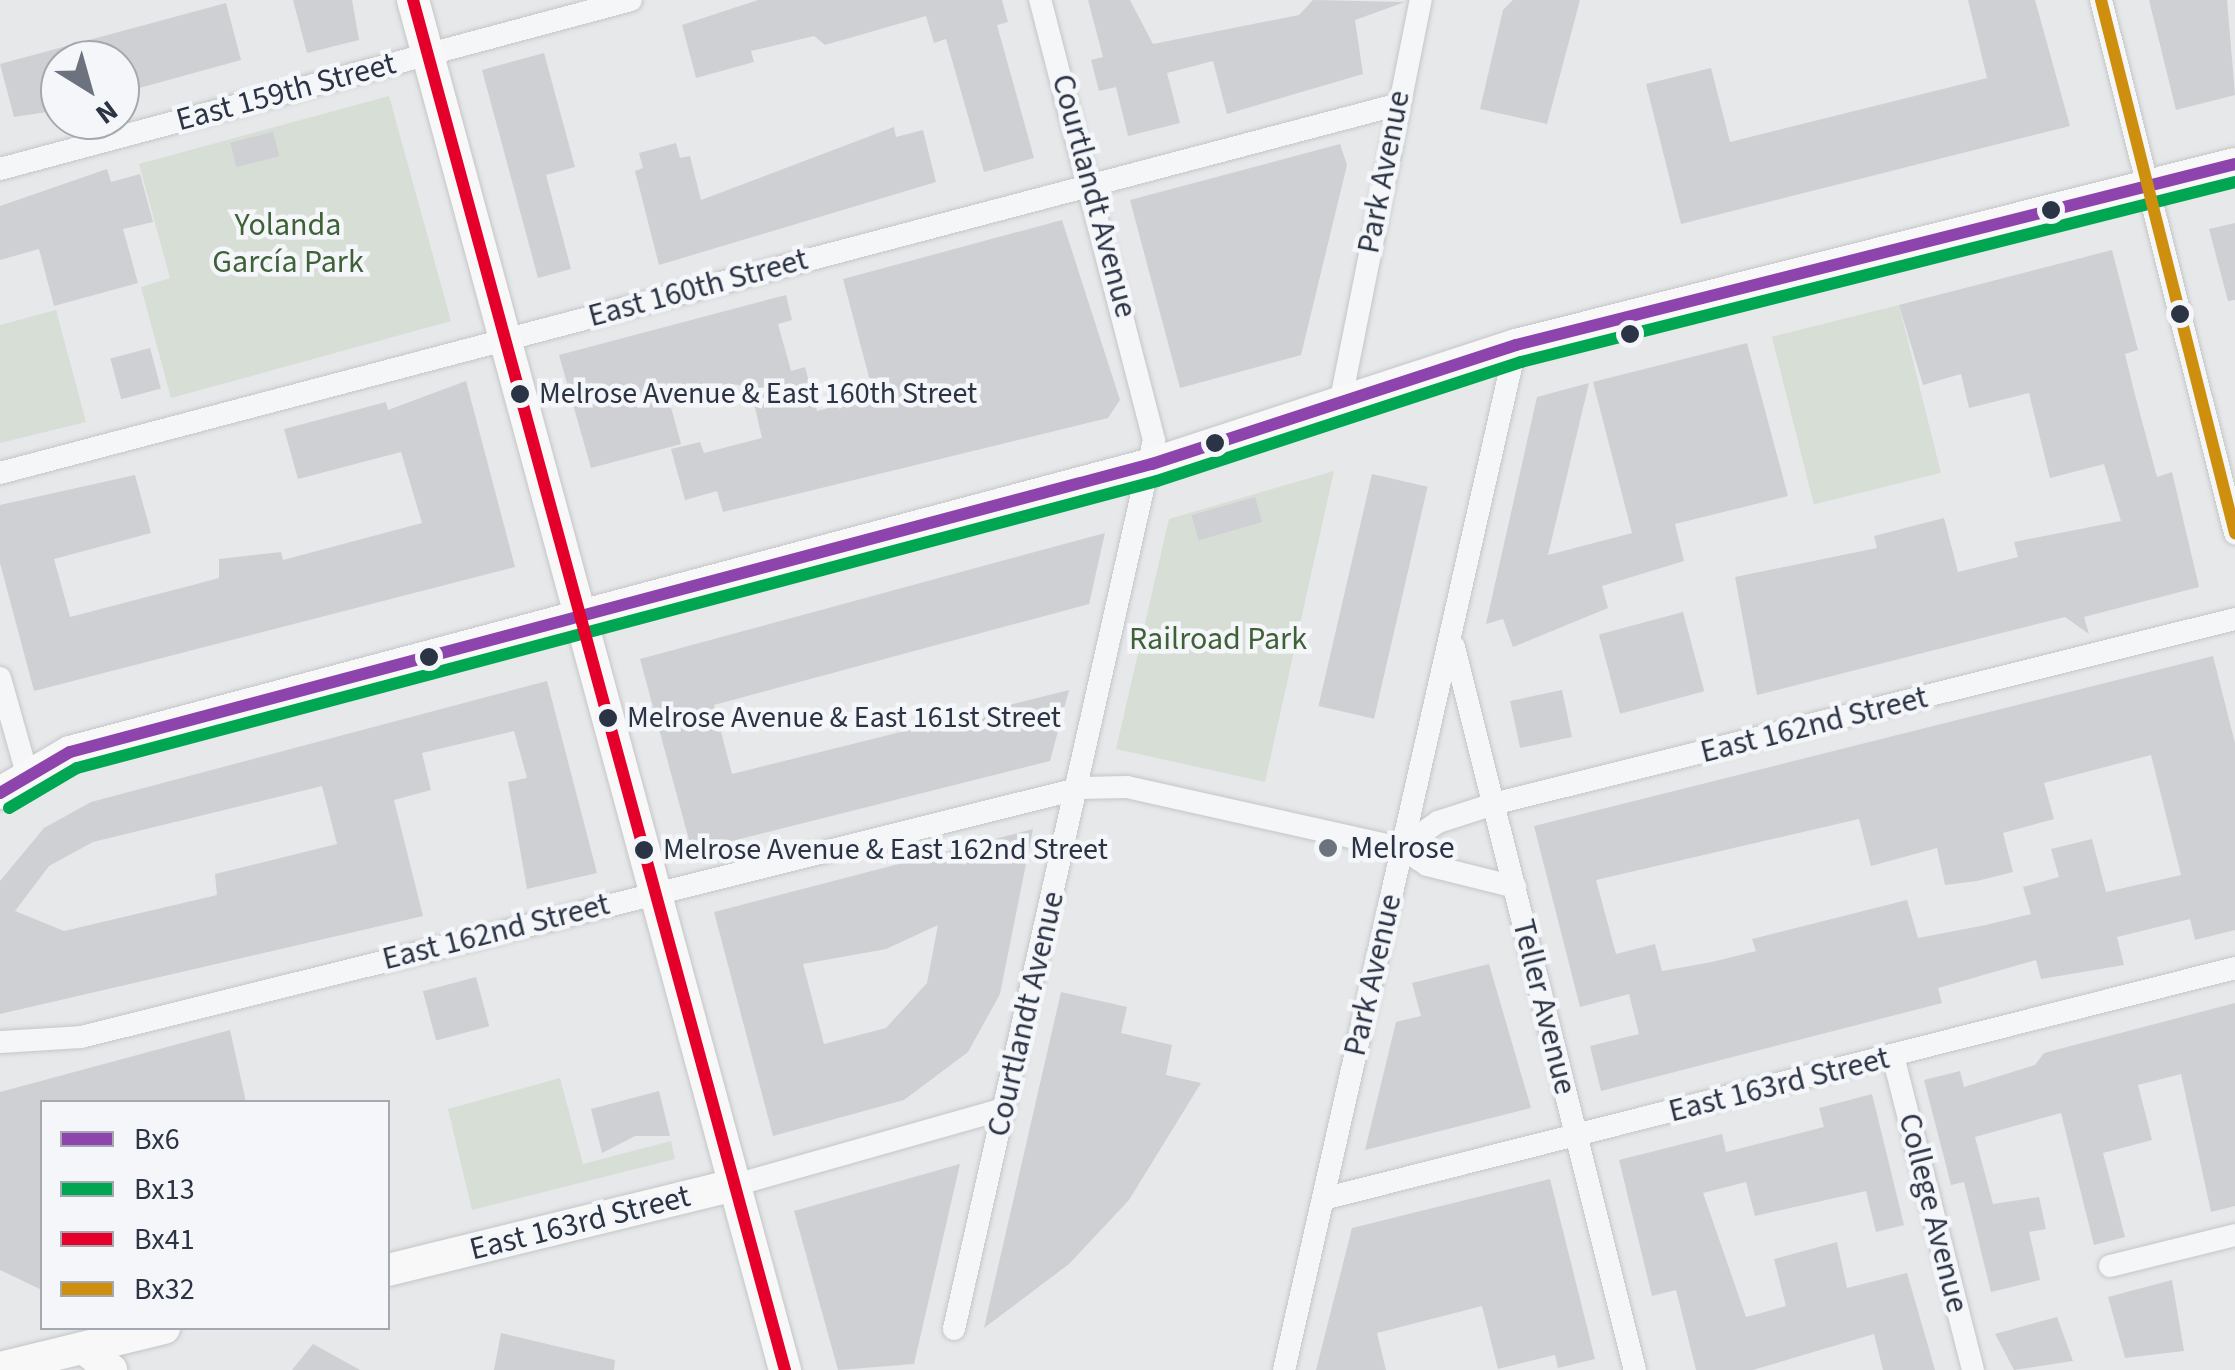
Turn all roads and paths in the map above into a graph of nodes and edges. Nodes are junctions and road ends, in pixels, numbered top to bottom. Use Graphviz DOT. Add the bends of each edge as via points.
graph roads {
  1 [pos="413,0"];
  2 [pos="630,0"];
  3 [pos="1040,0"];
  4 [pos="1421,0"];
  5 [pos="2101,0"];
  6 [pos="428,54"];
  7 [pos="1396,105"];
  8 [pos="2235,164"];
  9 [pos="0,169"];
  10 [pos="1091,182"];
  11 [pos="2148,184"];
  12 [pos="503,340"];
  13 [pos="1516,345"];
  14 [pos="1340,404"];
  15 [pos="1152,464"];
  16 [pos="0,473"];
  17 [pos="2235,533"];
  18 [pos="580,616"];
  19 [pos="2235,619"];
  20 [pos="1453,644"];
  21 [pos="0,678"];
  22 [pos="27,774"];
  23 [pos="1080,788"];
  24 [pos="0,794"];
  25 [pos="1497,802"];
  26 [pos="1402,848"];
  27 [pos="1514,887"];
  28 [pos="652,892"];
  29 [pos="2235,968"];
  30 [pos="0,1042"];
  31 [pos="1893,1056"];
  32 [pos="1003,1110"];
  33 [pos="1575,1136"];
  34 [pos="735,1184"];
  35 [pos="1323,1199"];
  36 [pos="2235,1236"];
  37 [pos="2110,1266"];
  38 [pos="390,1270"];
  39 [pos="954,1329"];
  40 [pos="156,1330"];
  41 [pos="84,1348"];
  42 [pos="0,1368"];
  43 [pos="111,1370"];
  44 [pos="786,1370"];
  45 [pos="1284,1370"];
  46 [pos="1635,1370"];
  47 [pos="1973,1370"];
  1 -- 6 [label="main road"];
  2 -- 6 [label="street, East 159th Street"];
  3 -- 10 [label="street, Courtlandt Avenue"];
  4 -- 7 [label="street, Park Avenue"];
  5 -- 11 [label="street"];
  6 -- 9 [label="street, East 159th Street"];
  6 -- 12 [label="main road"];
  7 -- 10 [label="street, East 160th Street"];
  7 -- 14 [label="street, Park Avenue"];
  8 -- 11 [label="main road"];
  10 -- 12 [label="street, East 160th Street"];
  10 -- 15 [label="street, Courtlandt Avenue" via="1154,418"];
  11 -- 13 [label="main road"];
  11 -- 17 [label="street"];
  12 -- 16 [label="street, East 160th Street"];
  12 -- 18 [label="main road"];
  13 -- 14 [label="main road"];
  13 -- 20 [label="street, Park Avenue"];
  14 -- 15 [label="main road"];
  15 -- 18 [label="main road"];
  15 -- 23 [label="street, Courtlandt Avenue"];
  18 -- 22 [label="main road" via="70,752"];
  18 -- 28 [label="main road"];
  19 -- 25 [label="street, East 162nd Street"];
  20 -- 25 [label="street, Teller Avenue"];
  20 -- 26 [label="street, Park Avenue"];
  21 -- 22 [label="street"];
  22 -- 24 [label="main road"];
  23 -- 26 [label="street, East 162nd Street" via="1127,787"];
  23 -- 28 [label="street, East 162nd Street"];
  23 -- 32 [label="street, Courtlandt Avenue"];
  25 -- 26 [label="street, East 162nd Street" via="1438,822"];
  25 -- 27 [label="street, Teller Avenue"];
  26 -- 27 [label="street, East 162nd Street" via="1427,865"];
  26 -- 35 [label="street, Park Avenue"];
  27 -- 33 [label="street, Teller Avenue"];
  28 -- 30 [label="street, East 162nd Street" via="81,1037"];
  28 -- 34 [label="main road"];
  29 -- 31 [label="street, East 163rd Street"];
  31 -- 33 [label="street, East 163rd Street"];
  31 -- 47 [label="street, College Avenue"];
  32 -- 34 [label="street, East 163rd Street"];
  32 -- 39 [label="street, Courtlandt Avenue"];
  33 -- 35 [label="street, East 163rd Street"];
  33 -- 46 [label="street, Teller Avenue"];
  34 -- 38 [label="main road, East 163rd Street"];
  34 -- 44 [label="main road"];
  35 -- 45 [label="street, Park Avenue"];
  36 -- 37 [label="street"];
  40 -- 41 [label="main road"];
  41 -- 42 [label="main road"];
  41 -- 43 [label="main road"];
}
